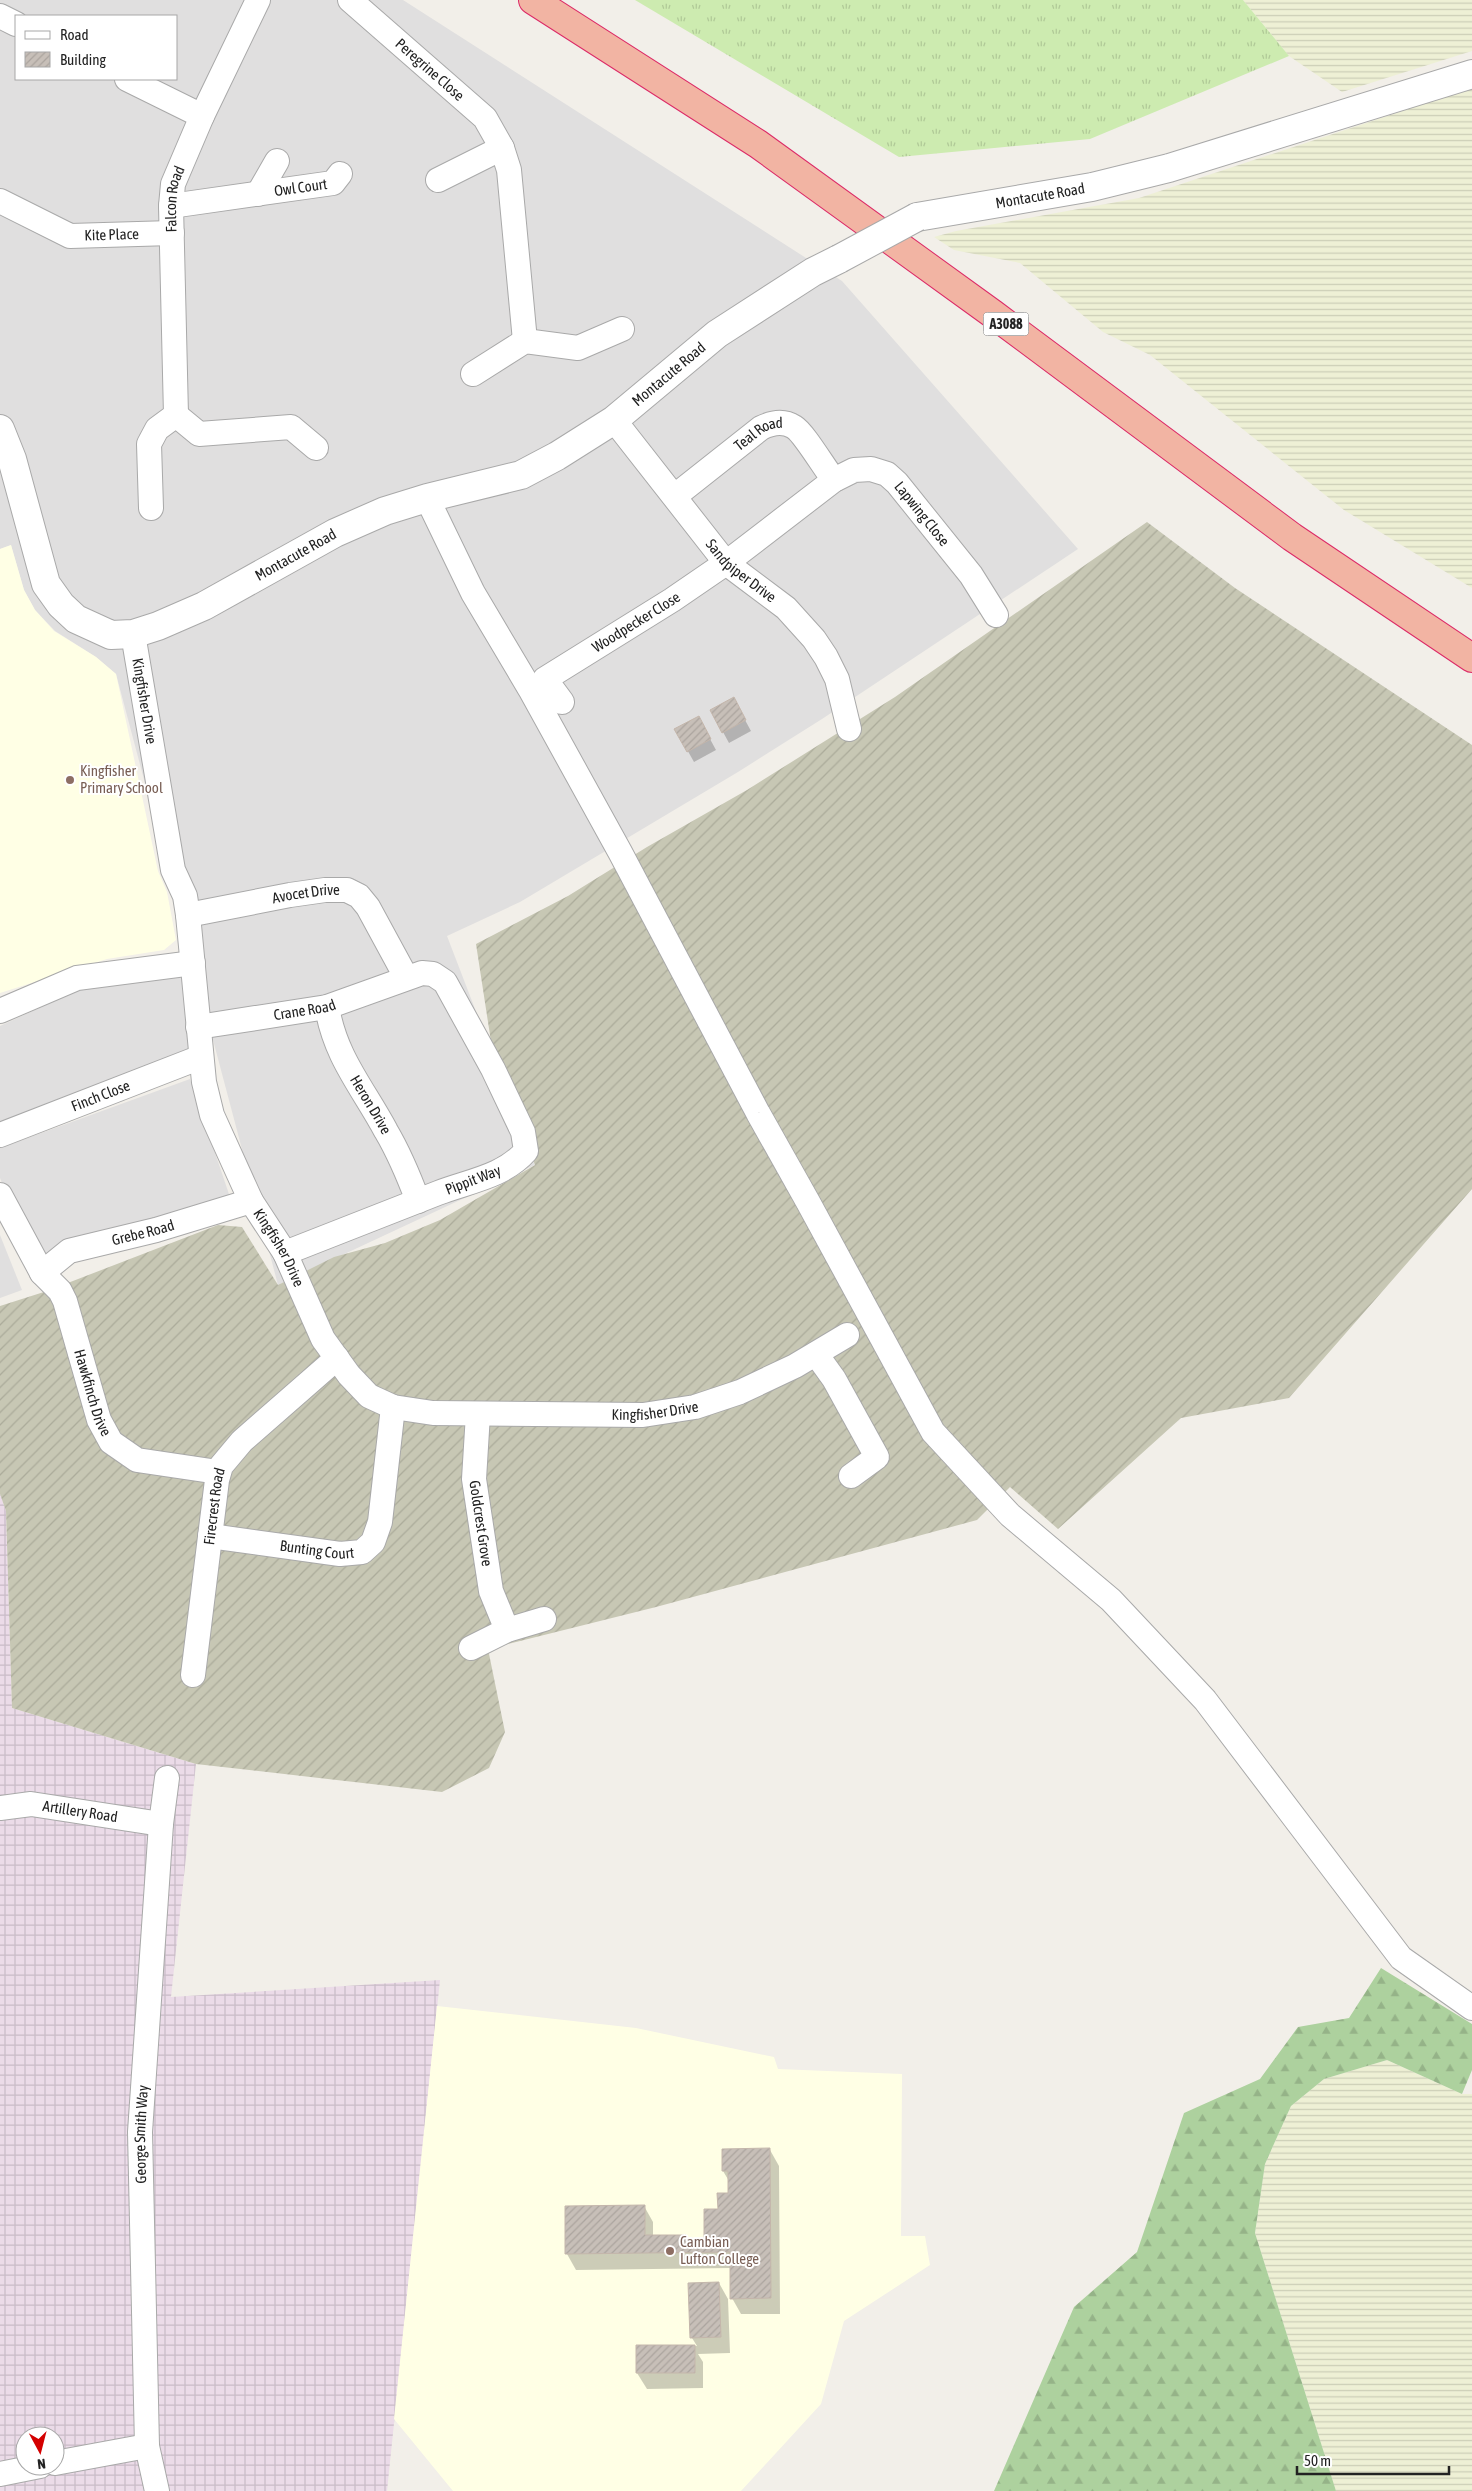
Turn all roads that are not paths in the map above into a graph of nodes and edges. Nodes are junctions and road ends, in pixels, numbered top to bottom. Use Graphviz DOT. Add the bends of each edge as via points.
graph roads {
  1 [pos="258,0"];
  2 [pos="350,0"];
  3 [pos="533,0"];
  4 [pos="0,16"];
  5 [pos="15,24"];
  6 [pos="1472,74"];
  7 [pos="129,80"];
  8 [pos="202,116"];
  9 [pos="502,148"];
  10 [pos="277,161"];
  11 [pos="340,174"];
  12 [pos="438,180"];
  13 [pos="258,194"];
  14 [pos="0,201"];
  15 [pos="171,206"];
  16 [pos="172,233"];
  17 [pos="622,329"];
  18 [pos="525,342"];
  19 [pos="472,374"];
  20 [pos="176,415"];
  21 [pos="614,420"];
  22 [pos="0,429"];
  23 [pos="316,448"];
  24 [pos="834,480"];
  25 [pos="675,496"];
  26 [pos="426,498"];
  27 [pos="151,508"];
  28 [pos="726,563"];
  29 [pos="493,598"];
  30 [pos="996,615"];
  31 [pos="133,634"];
  32 [pos="1472,658"];
  33 [pos="545,679"];
  34 [pos="562,702"];
  35 [pos="849,729"];
  36 [pos="188,915"];
  37 [pos="193,963"];
  38 [pos="406,978"];
  39 [pos="327,1007"];
  40 [pos="0,1011"];
  41 [pos="198,1027"];
  42 [pos="201,1058"];
  43 [pos="0,1135"];
  44 [pos="0,1196"];
  45 [pos="251,1201"];
  46 [pos="418,1201"];
  47 [pos="284,1253"];
  48 [pos="42,1273"];
  49 [pos="847,1335"];
  50 [pos="816,1354"];
  51 [pos="337,1358"];
  52 [pos="393,1408"];
  53 [pos="478,1414"];
  54 [pos="218,1472"];
  55 [pos="851,1476"];
  56 [pos="210,1536"];
  57 [pos="544,1619"];
  58 [pos="507,1630"];
  59 [pos="471,1648"];
  60 [pos="193,1675"];
  61 [pos="167,1778"];
  62 [pos="0,1808"];
  63 [pos="160,1824"];
  64 [pos="1472,2008"];
  65 [pos="147,2446"];
  66 [pos="65,2461"];
  67 [pos="15,2471"];
  68 [pos="0,2474"];
  69 [pos="156,2491"];
  1 -- 8 [label="street, Falcon Road"];
  2 -- 9 [label="street, Peregrine Close" via="485,118"];
  3 -- 32 [label="highway, A3088" via="758,144 1292,537"];
  4 -- 5 [label="street"];
  6 -- 21 [label="street, Montacute Road, bridge" via="1169,168 1092,187 917,217 813,272 716,334"];
  7 -- 8 [label="street"];
  8 -- 15 [label="street, Falcon Road" via="172,184"];
  9 -- 12 [label="street"];
  9 -- 18 [label="street, Peregrine Close" via="509,170"];
  10 -- 13 [label="street, Owl Court"];
  11 -- 13 [label="street, Owl Court" via="332,184"];
  13 -- 15 [label="street, Owl Court"];
  14 -- 16 [label="street, Kite Place" via="70,236"];
  15 -- 16 [label="street, Falcon Road"];
  16 -- 20 [label="street, Falcon Road"];
  17 -- 18 [label="street" via="578,348"];
  18 -- 19 [label="street"];
  20 -- 23 [label="street" via="199,434 291,427"];
  20 -- 27 [label="street" via="157,429 149,444"];
  21 -- 25 [label="street, Sandpiper Drive"];
  21 -- 26 [label="street, Montacute Road" via="521,475"];
  22 -- 31 [label="street, Montacute Road" via="12,459 46,584 61,606 76,619 111,634"];
  24 -- 25 [label="street, Teal Road" via="795,427 771,423 760,428"];
  24 -- 28 [label="street, Lapwing Close"];
  24 -- 30 [label="street, Lapwing Close" via="854,470 871,469 892,478 971,575"];
  25 -- 28 [label="street, Sandpiper Drive"];
  26 -- 31 [label="street, Montacute Road" via="385,511 335,533 204,606"];
  26 -- 64 [label="street" via="473,593 530,689 933,1432 1010,1515 1111,1600 1205,1700 1401,1958"];
  28 -- 33 [label="street, Woodpecker Close"];
  28 -- 35 [label="street, Sandpiper Drive" via="786,608 814,640 837,680"];
  29 -- 33 [label="street"];
  31 -- 36 [label="street, Kingfisher Drive" via="173,870 185,896"];
  33 -- 34 [label="street"];
  36 -- 37 [label="street, Kingfisher Drive"];
  36 -- 38 [label="street, Avocet Drive" via="290,895 347,890 359,896 368,907"];
  37 -- 40 [label="street" via="77,978"];
  37 -- 41 [label="street, Kingfisher Drive"];
  38 -- 39 [label="street, Crane Road"];
  38 -- 46 [label="street, Pippit Way" via="422,973 433,974 445,982 493,1068 523,1132 526,1151 517,1161 494,1174"];
  39 -- 41 [label="street, Crane Road"];
  39 -- 46 [label="street, Heron Drive" via="335,1043 386,1130"];
  41 -- 42 [label="street, Kingfisher Drive"];
  42 -- 43 [label="street, Finch Close"];
  42 -- 45 [label="street, Kingfisher Drive" via="212,1115"];
  44 -- 48 [label="street"];
  45 -- 47 [label="street, Kingfisher Drive"];
  45 -- 48 [label="street, Grebe Road" via="156,1230 69,1251"];
  46 -- 47 [label="street, Pippit Way"];
  47 -- 51 [label="street, Kingfisher Drive" via="323,1338"];
  48 -- 54 [label="street, Hawkfinch Drive" via="65,1301 99,1420 111,1442 137,1460"];
  49 -- 50 [label="street, Kingfisher Drive"];
  50 -- 53 [label="street, Kingfisher Drive" via="740,1392 695,1407 643,1415"];
  50 -- 55 [label="street" via="834,1379 877,1457"];
  51 -- 52 [label="street, Kingfisher Drive" via="369,1396"];
  51 -- 54 [label="street, Firecrest Road" via="242,1441"];
  52 -- 53 [label="street, Kingfisher Drive" via="433,1414"];
  52 -- 56 [label="street, Bunting Court" via="380,1522 373,1542 362,1552 340,1554"];
  53 -- 58 [label="street, Goldcrest Grove" via="474,1479 491,1591"];
  54 -- 56 [label="street, Firecrest Road"];
  56 -- 60 [label="street, Firecrest Road"];
  57 -- 58 [label="street"];
  58 -- 59 [label="street"];
  61 -- 63 [label="street, George Smith Way"];
  62 -- 63 [label="street, Artillery Road" via="31,1804"];
  63 -- 65 [label="street, George Smith Way" via="140,2132"];
  65 -- 66 [label="street"];
  65 -- 69 [label="street, George Smith Way"];
  67 -- 68 [label="street"];
}
